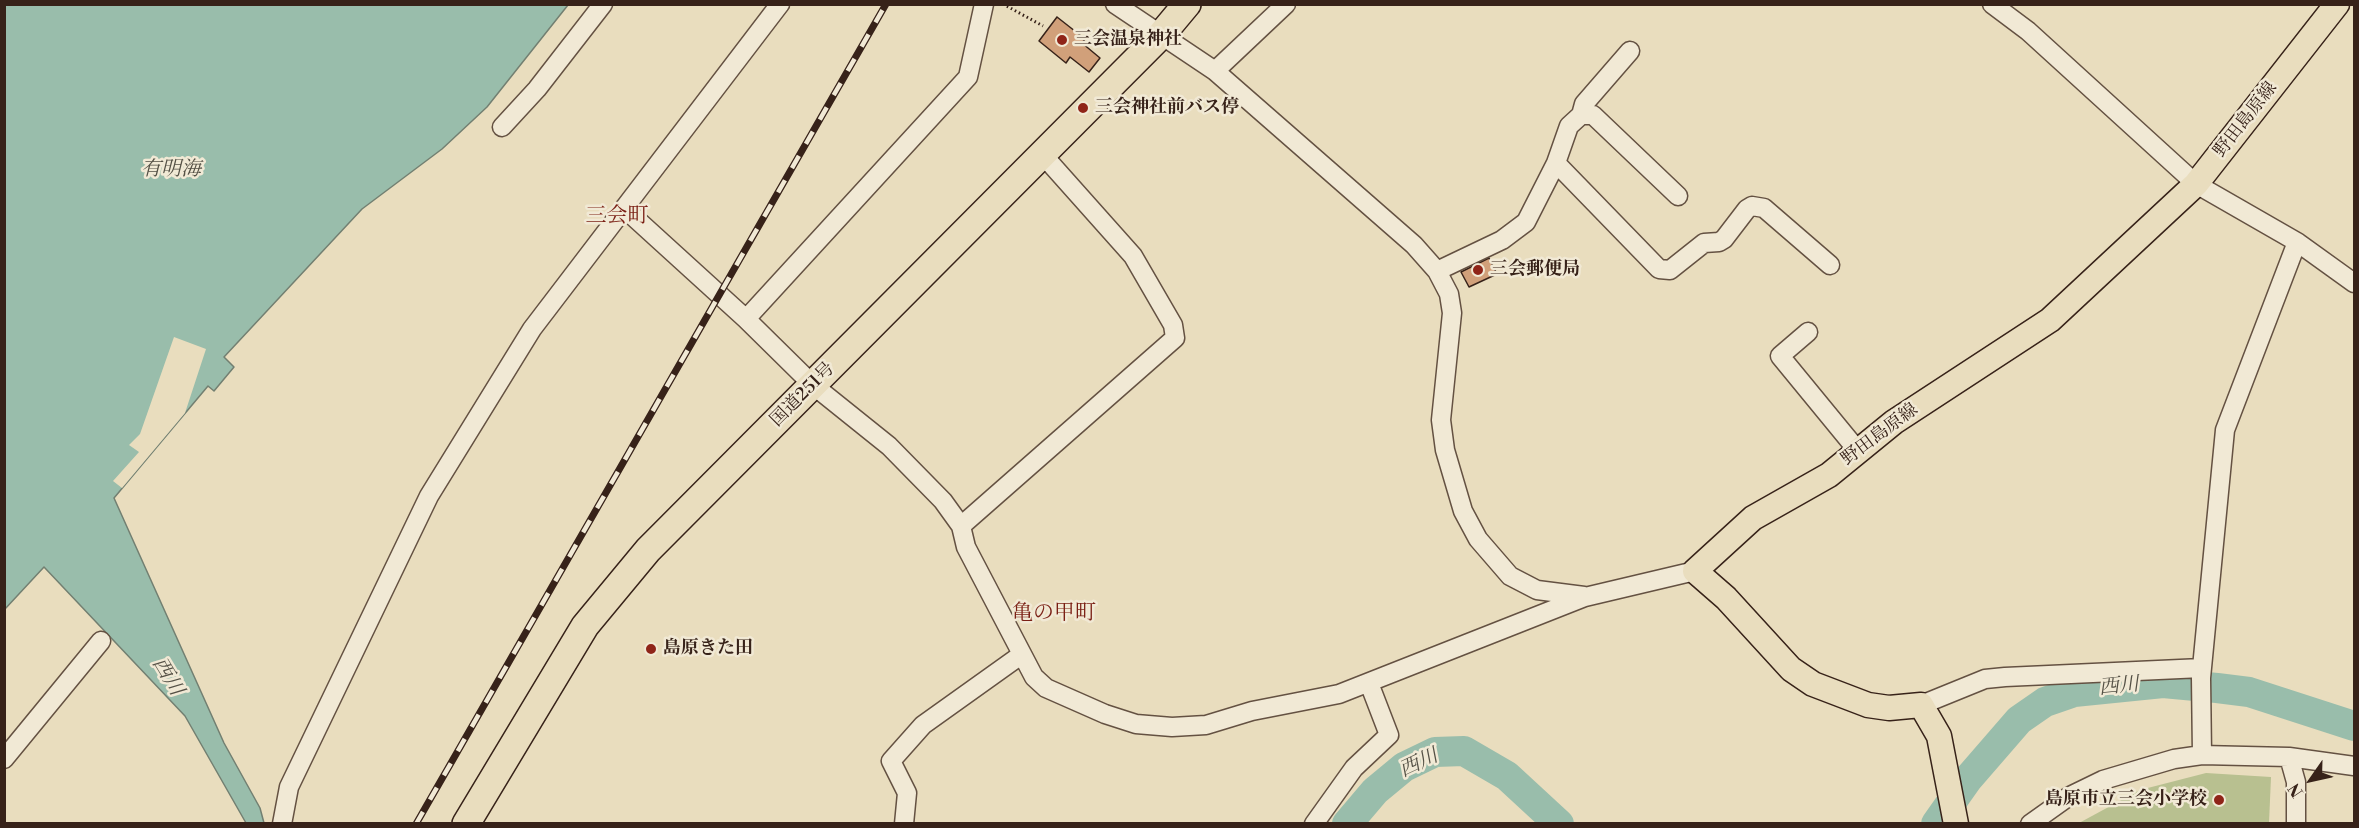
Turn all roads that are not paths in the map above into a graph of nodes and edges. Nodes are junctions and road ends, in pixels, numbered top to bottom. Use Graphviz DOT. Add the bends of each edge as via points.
graph roads {
  1 [pos="603,4"];
  2 [pos="780,4"];
  3 [pos="984,4"];
  4 [pos="1115,4"];
  5 [pos="1186,4"];
  6 [pos="1286,4"];
  7 [pos="1992,4"];
  8 [pos="2336,5"];
  9 [pos="1162,34"];
  10 [pos="1630,51"];
  11 [pos="1215,71"];
  12 [pos="1581,115"];
  13 [pos="502,127"];
  14 [pos="1043,155"];
  15 [pos="1556,163"];
  16 [pos="2196,184"];
  17 [pos="1678,196"];
  18 [pos="624,208"];
  19 [pos="2297,242"];
  20 [pos="1830,265"];
  21 [pos="1437,270"];
  22 [pos="2355,283"];
  23 [pos="746,319"];
  24 [pos="1808,332"];
  25 [pos="813,385"];
  26 [pos="1858,451"];
  27 [pos="961,526"];
  28 [pos="1695,572"];
  29 [pos="1586,597"];
  30 [pos="101,641"];
  31 [pos="1021,655"];
  32 [pos="2202,673"];
  33 [pos="1369,683"];
  34 [pos="1921,705"];
  35 [pos="2202,755"];
  36 [pos="2289,758"];
  37 [pos="4,759"];
  38 [pos="2355,766"];
  39 [pos="1956,823"];
  40 [pos="282,824"];
  41 [pos="466,824"];
  42 [pos="904,824"];
  43 [pos="1314,824"];
  44 [pos="2030,824"];
  45 [pos="2295,824"];
  1 -- 13 [label="street"];
  2 -- 18 [label="street"];
  3 -- 23 [label="street" via="968,77"];
  4 -- 9 [label="street"];
  5 -- 9 [label="highway, 国道251号"];
  6 -- 11 [label="street"];
  7 -- 16 [label="street" via="2028,31"];
  8 -- 16 [label="main road, 野田島原線"];
  9 -- 11 [label="street"];
  9 -- 14 [label="highway, 国道251号"];
  10 -- 12 [label="street" via="1584,104"];
  11 -- 21 [label="street" via="1414,245"];
  12 -- 15 [label="street" via="1569,126"];
  12 -- 17 [label="street" via="1593,115"];
  14 -- 25 [label="highway, 国道251号"];
  14 -- 27 [label="street" via="1133,256 1173,325 1175,338"];
  15 -- 20 [label="street" via="1659,269 1670,270 1704,243 1719,242 1752,206 1764,208"];
  15 -- 21 [label="street" via="1526,222 1502,240"];
  16 -- 19 [label="street"];
  16 -- 26 [label="main road, 野田島原線" via="2050,320 1894,422"];
  18 -- 23 [label="street"];
  18 -- 40 [label="street" via="532,330 429,496 289,787"];
  19 -- 22 [label="street"];
  19 -- 32 [label="street" via="2225,430"];
  21 -- 29 [label="street" via="1449,294 1452,313 1442,430 1464,511 1478,539 1510,576 1537,590"];
  23 -- 25 [label="street"];
  24 -- 26 [label="street" via="1780,356"];
  25 -- 27 [label="street" via="890,446 943,501"];
  25 -- 41 [label="highway, 国道251号" via="648,550 585,626"];
  26 -- 28 [label="main road, 野田島原線" via="1829,475 1753,518"];
  27 -- 31 [label="street" via="966,547"];
  28 -- 29 [label="street"];
  28 -- 34 [label="main road" via="1726,598 1791,669 1813,684 1868,705"];
  29 -- 33 [label="street"];
  30 -- 37 [label="street"];
  31 -- 33 [label="street" via="1034,677 1046,687 1136,724 1172,727 1206,725 1252,711 1339,694"];
  31 -- 42 [label="street" via="923,725 891,761 908,793"];
  32 -- 34 [label="street" via="2005,676 1985,679"];
  32 -- 35 [label="street"];
  33 -- 43 [label="street" via="1389,735 1354,768"];
  34 -- 39 [label="main road" via="1939,736"];
  35 -- 36 [label="street"];
  35 -- 44 [label="street" via="2149,765 2103,780 2068,797"];
  36 -- 38 [label="street"];
  36 -- 45 [label="street" via="2296,782"];
}
